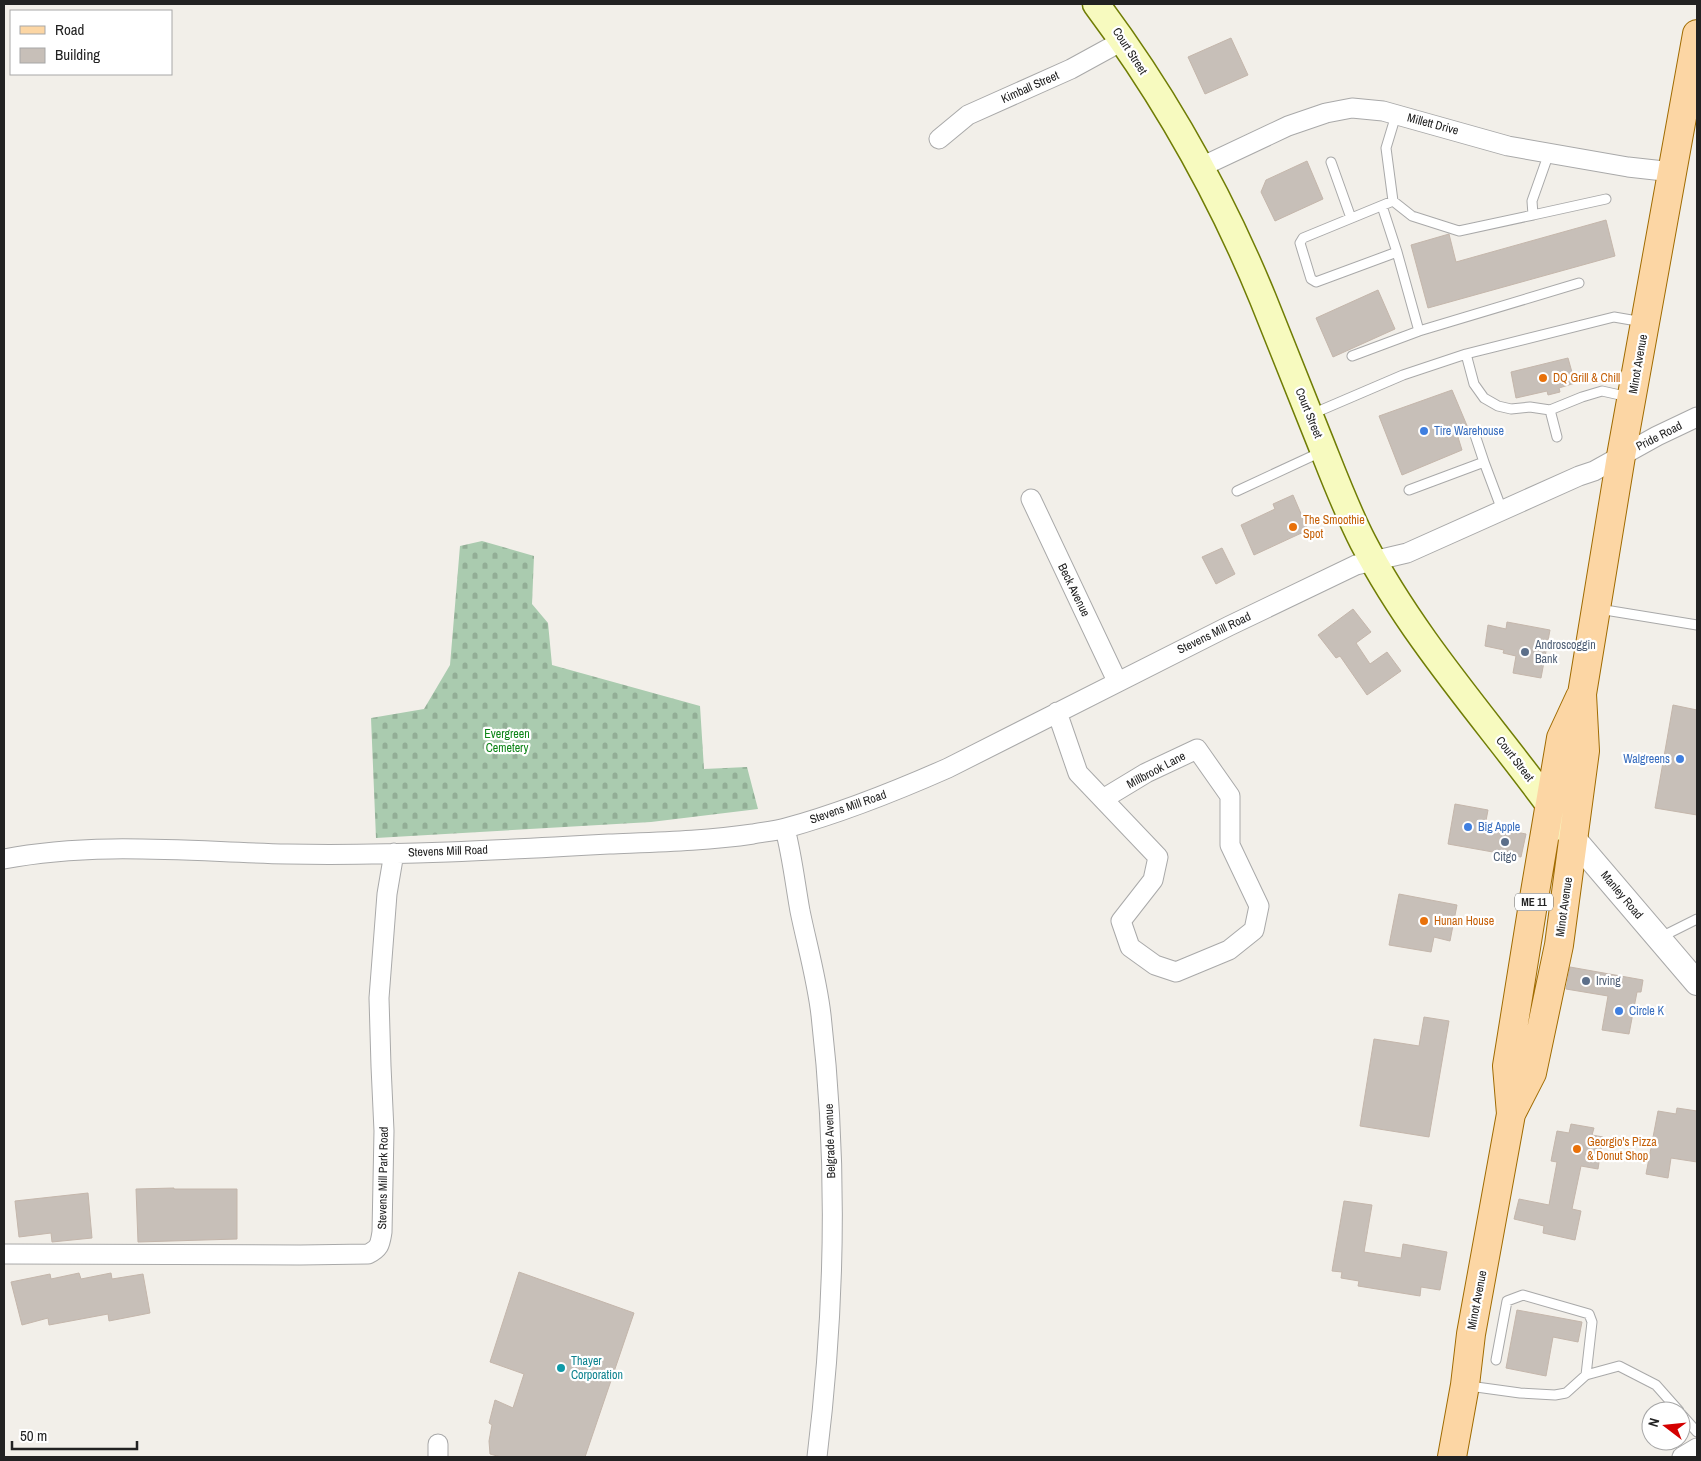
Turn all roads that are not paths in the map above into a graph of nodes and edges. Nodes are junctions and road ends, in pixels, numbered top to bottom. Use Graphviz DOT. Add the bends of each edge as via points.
graph roads {
  1 [pos="1096,4"];
  2 [pos="1697,34"];
  3 [pos="1124,40"];
  4 [pos="1396,115"];
  5 [pos="939,139"];
  6 [pos="1549,153"];
  7 [pos="1332,162"];
  8 [pos="1201,166"];
  9 [pos="1673,172"];
  10 [pos="1606,199"];
  11 [pos="1393,201"];
  12 [pos="1382,206"];
  13 [pos="1533,215"];
  14 [pos="1352,218"];
  15 [pos="1397,252"];
  16 [pos="1579,283"];
  17 [pos="1645,323"];
  18 [pos="1419,330"];
  19 [pos="1466,354"];
  20 [pos="1352,356"];
  21 [pos="1632,398"];
  22 [pos="1550,410"];
  23 [pos="1310,416"];
  24 [pos="1697,417"];
  25 [pos="1474,432"];
  26 [pos="1557,437"];
  27 [pos="1324,451"];
  28 [pos="1621,456"];
  29 [pos="1484,462"];
  30 [pos="1409,490"];
  31 [pos="1237,492"];
  32 [pos="1031,499"];
  33 [pos="1502,510"];
  34 [pos="1374,560"];
  35 [pos="1596,608"];
  36 [pos="1697,624"];
  37 [pos="1117,682"];
  38 [pos="1582,694"];
  39 [pos="1057,712"];
  40 [pos="1104,800"];
  41 [pos="1551,805"];
  42 [pos="785,829"];
  43 [pos="1574,839"];
  44 [pos="394,853"];
  45 [pos="4,859"];
  46 [pos="1697,919"];
  47 [pos="1658,938"];
  48 [pos="1697,983"];
  49 [pos="1511,1114"];
  50 [pos="4,1254"];
  51 [pos="1496,1360"];
  52 [pos="1586,1375"];
  53 [pos="1465,1385"];
  54 [pos="1670,1401"];
  55 [pos="1697,1448"];
  56 [pos="818,1457"];
  57 [pos="1452,1457"];
  58 [pos="1682,1457"];
  1 -- 3 [label="main road, Court Street"];
  2 -- 9 [label="main road, Minot Avenue / ME 11"];
  3 -- 5 [label="street, Kimball Street" via="1071,69 968,115"];
  3 -- 8 [label="main road, Court Street"];
  4 -- 6 [label="street, Millett Drive" via="1508,146"];
  4 -- 8 [label="street, Millett Drive" via="1352,108 1326,112"];
  4 -- 11 [label="lane" via="1386,148"];
  6 -- 9 [label="street, Millett Drive"];
  6 -- 13 [label="lane" via="1532,201"];
  7 -- 14 [label="lane"];
  8 -- 23 [label="main road, Court Street" via="1263,298"];
  9 -- 17 [label="main road, Minot Avenue / ME 11"];
  10 -- 13 [label="lane"];
  11 -- 12 [label="lane"];
  11 -- 13 [label="lane" via="1412,216 1459,231"];
  12 -- 14 [label="lane"];
  12 -- 15 [label="lane"];
  14 -- 15 [label="lane" via="1303,238 1300,243 1311,279 1316,282"];
  15 -- 18 [label="lane"];
  16 -- 18 [label="lane"];
  17 -- 19 [label="lane" via="1614,317"];
  17 -- 21 [label="main road, Minot Avenue / ME 11"];
  18 -- 20 [label="lane"];
  19 -- 22 [label="lane" via="1474,384 1484,398 1498,406"];
  19 -- 23 [label="lane" via="1403,375"];
  21 -- 22 [label="lane" via="1602,392"];
  21 -- 28 [label="main road, Minot Avenue / ME 11"];
  22 -- 26 [label="lane"];
  23 -- 27 [label="main road, Court Street"];
  24 -- 28 [label="street, Pride Road"];
  25 -- 29 [label="lane"];
  27 -- 31 [label="lane"];
  27 -- 34 [label="main road, Court Street" via="1342,497"];
  28 -- 33 [label="street, Stevens Mill Road" via="1594,471"];
  28 -- 35 [label="main road, Minot Avenue / ME 11"];
  29 -- 30 [label="lane"];
  29 -- 33 [label="lane"];
  32 -- 37 [label="street, Beck Avenue"];
  33 -- 34 [label="street, Stevens Mill Road" via="1407,553"];
  34 -- 37 [label="street, Stevens Mill Road" via="1356,565"];
  34 -- 41 [label="main road, Court Street" via="1416,630"];
  35 -- 36 [label="lane"];
  35 -- 38 [label="main road, Minot Avenue / ME 11"];
  37 -- 39 [label="street, Stevens Mill Road"];
  38 -- 41 [label="main road, Minot Avenue / ME 11" via="1561,738"];
  38 -- 43 [label="main road, Minot Avenue / ME 11" via="1585,751"];
  39 -- 40 [label="street, Millbrook Lane" via="1078,773"];
  39 -- 42 [label="street, Stevens Mill Road" via="908,786"];
  40 -- 40 [label="street, Millbrook Lane" via="1158,857 1153,880 1121,920 1130,947 1155,964 1176,972 1229,950 1254,930 1259,906 1230,845 1230,796 1197,749 1146,773"];
  41 -- 43 [label="main road, Manley Road"];
  41 -- 49 [label="main road, Minot Avenue / ME 11" via="1508,1066"];
  42 -- 44 [label="street, Stevens Mill Road" via="725,838"];
  42 -- 56 [label="street, Belgrade Avenue" via="820,1013 831,1118 830,1300"];
  43 -- 47 [label="street, Manley Road"];
  43 -- 49 [label="main road, Minot Avenue / ME 11" via="1559,944 1532,1073"];
  44 -- 45 [label="street, Stevens Mill Road" via="290,854 152,849 54,852"];
  44 -- 50 [label="street, Stevens Mill Park Road" via="387,894 380,998 384,1131 382,1232 376,1250 368,1254 300,1255"];
  46 -- 47 [label="lane"];
  47 -- 48 [label="street, Manley Road"];
  49 -- 53 [label="main road, Minot Avenue / ME 11" via="1470,1334"];
  51 -- 52 [label="lane" via="1507,1301 1523,1295 1589,1314 1592,1322"];
  52 -- 53 [label="lane" via="1566,1393 1556,1395"];
  52 -- 54 [label="lane" via="1619,1366 1656,1385"];
  53 -- 57 [label="main road, Minot Avenue / ME 11"];
  55 -- 58 [label="street"];
}
